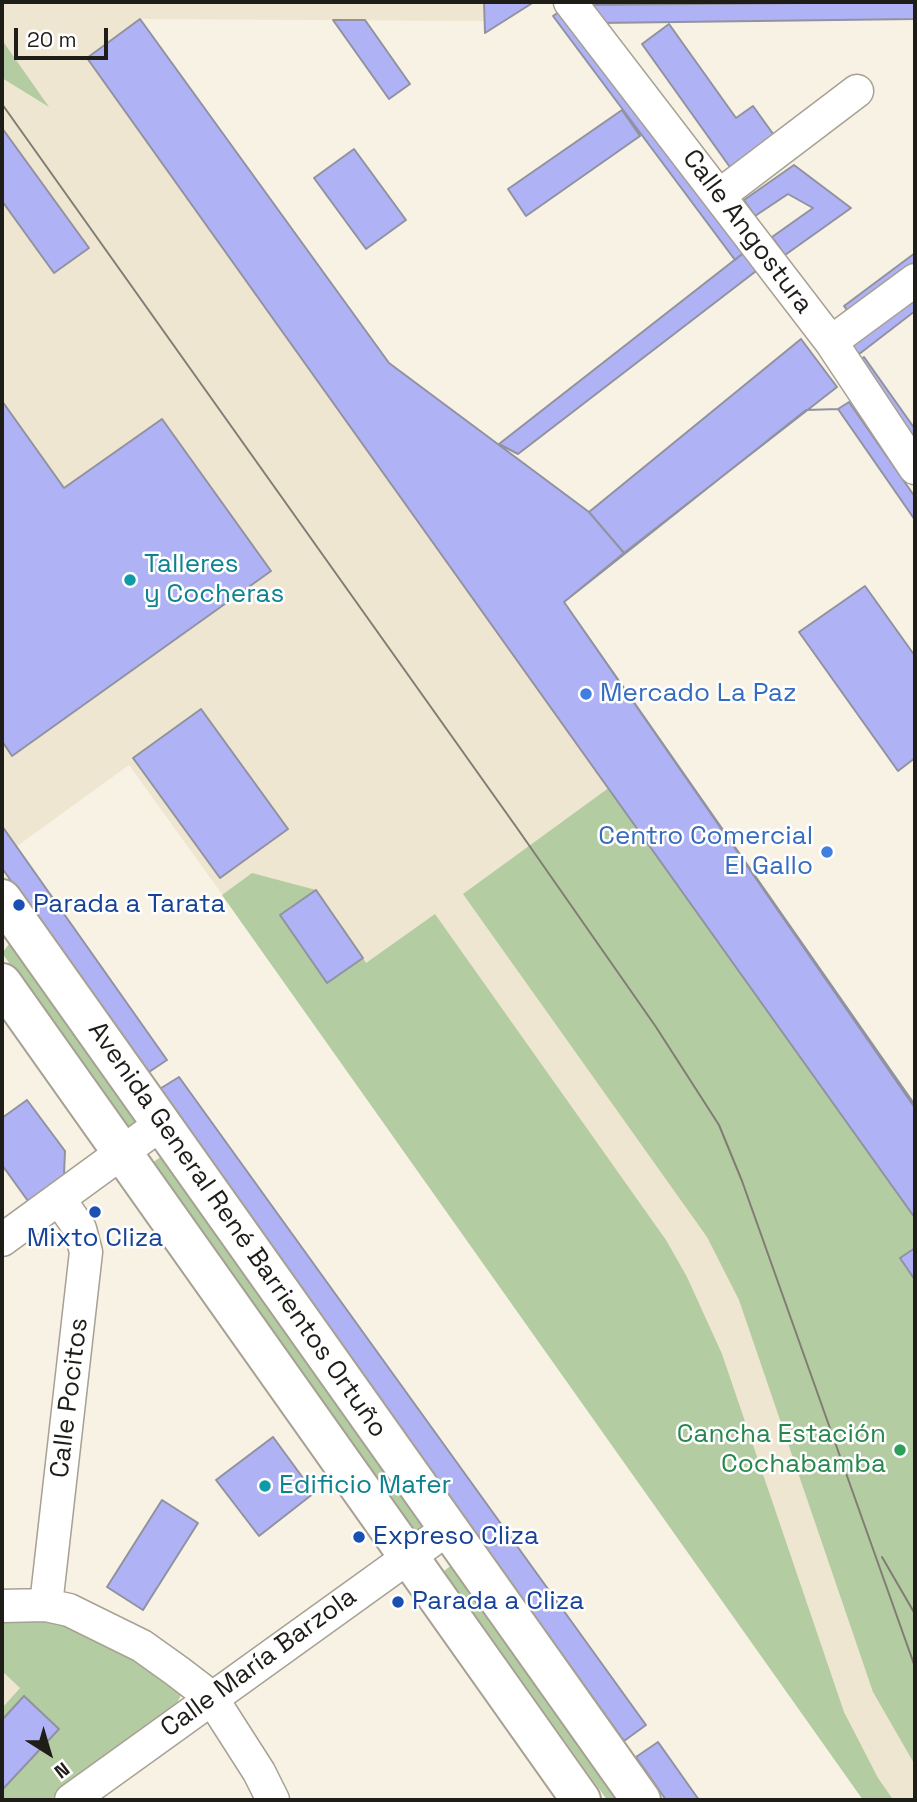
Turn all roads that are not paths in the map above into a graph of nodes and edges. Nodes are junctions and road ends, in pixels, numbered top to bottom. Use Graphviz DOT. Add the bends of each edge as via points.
graph roads {
  1 [pos="570,2"];
  2 [pos="857,91"];
  3 [pos="720,195"];
  4 [pos="915,280"];
  5 [pos="831,342"];
  6 [pos="915,468"];
  7 [pos="5,912"];
  8 [pos="2,983"];
  9 [pos="162,1124"];
  10 [pos="123,1152"];
  11 [pos="59,1199"];
  12 [pos="2,1240"];
  13 [pos="449,1528"];
  14 [pos="409,1556"];
  15 [pos="46,1605"];
  16 [pos="2,1606"];
  17 [pos="211,1696"];
  18 [pos="71,1800"];
  19 [pos="272,1800"];
  20 [pos="581,1800"];
  21 [pos="641,1800"];
  1 -- 3 [label="street, Calle Angostura"];
  2 -- 3 [label="street"];
  3 -- 5 [label="street, Calle Angostura"];
  4 -- 5 [label="street"];
  5 -- 6 [label="street, Calle Angostura"];
  7 -- 9 [label="main road, Avenida General René Barrientos Ortuño"];
  8 -- 10 [label="main road, Avenida General René Barrientos Ortuño"];
  9 -- 10 [label="street"];
  9 -- 13 [label="main road, Avenida General René Barrientos Ortuño"];
  10 -- 11 [label="street"];
  10 -- 14 [label="main road, Avenida General René Barrientos Ortuño"];
  11 -- 12 [label="street"];
  11 -- 15 [label="street, Calle Pocitos" via="85,1239 86,1252"];
  13 -- 14 [label="street, Calle María Barzola"];
  13 -- 21 [label="main road, Avenida General René Barrientos Ortuño"];
  14 -- 17 [label="street, Calle María Barzola"];
  14 -- 20 [label="main road, Avenida General René Barrientos Ortuño"];
  15 -- 16 [label="street"];
  15 -- 17 [label="street" via="69,1610 122,1635"];
  17 -- 18 [label="street, Calle María Barzola"];
  17 -- 19 [label="street"];
}
